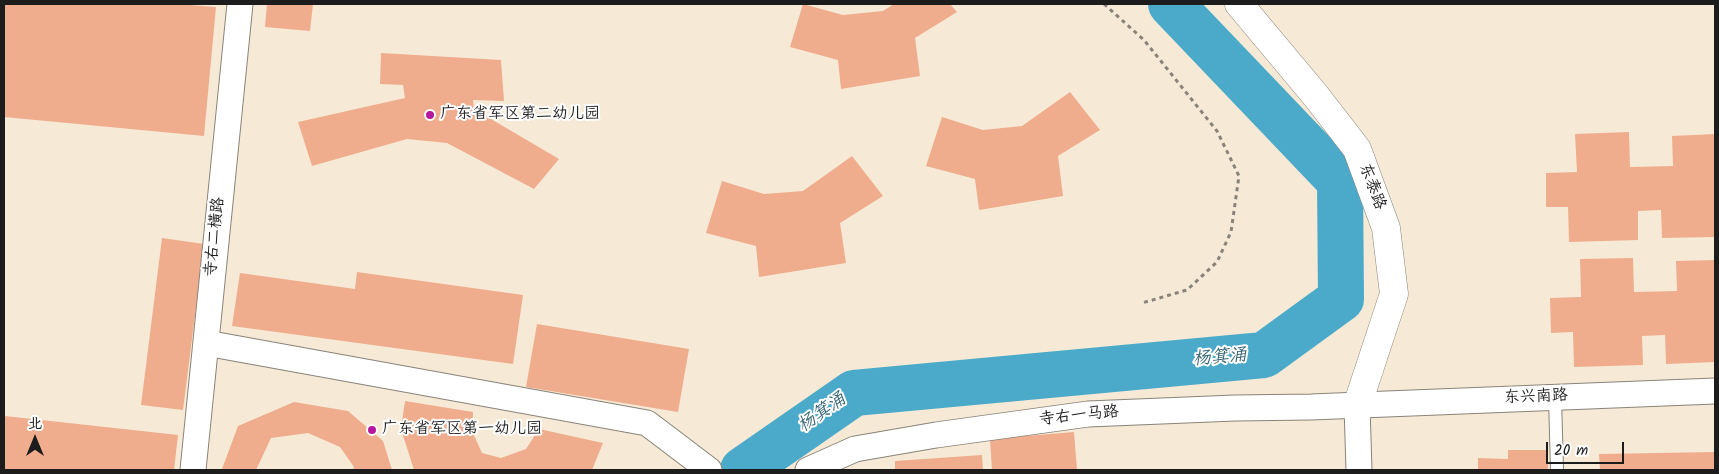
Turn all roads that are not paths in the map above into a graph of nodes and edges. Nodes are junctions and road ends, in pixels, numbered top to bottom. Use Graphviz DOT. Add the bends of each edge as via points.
graph roads {
  1 [pos="240,4"];
  2 [pos="1239,4"];
  3 [pos="206,343"];
  4 [pos="1715,391"];
  5 [pos="1555,398"];
  6 [pos="1357,406"];
  7 [pos="193,470"];
  8 [pos="709,470"];
  9 [pos="808,470"];
  10 [pos="1359,470"];
  11 [pos="1557,470"];
  1 -- 3 [label="street, 寺右二横路"];
  2 -- 6 [label="street, 东泰路" via="1357,149 1386,228 1394,294"];
  3 -- 7 [label="street, 寺右二横路"];
  3 -- 8 [label="street" via="647,423"];
  4 -- 5 [label="street, 东兴南路"];
  5 -- 6 [label="street, 东兴南路"];
  5 -- 11 [label="lane"];
  6 -- 9 [label="street, 寺右一马路" via="1088,414 855,449"];
  6 -- 10 [label="street"];
}
